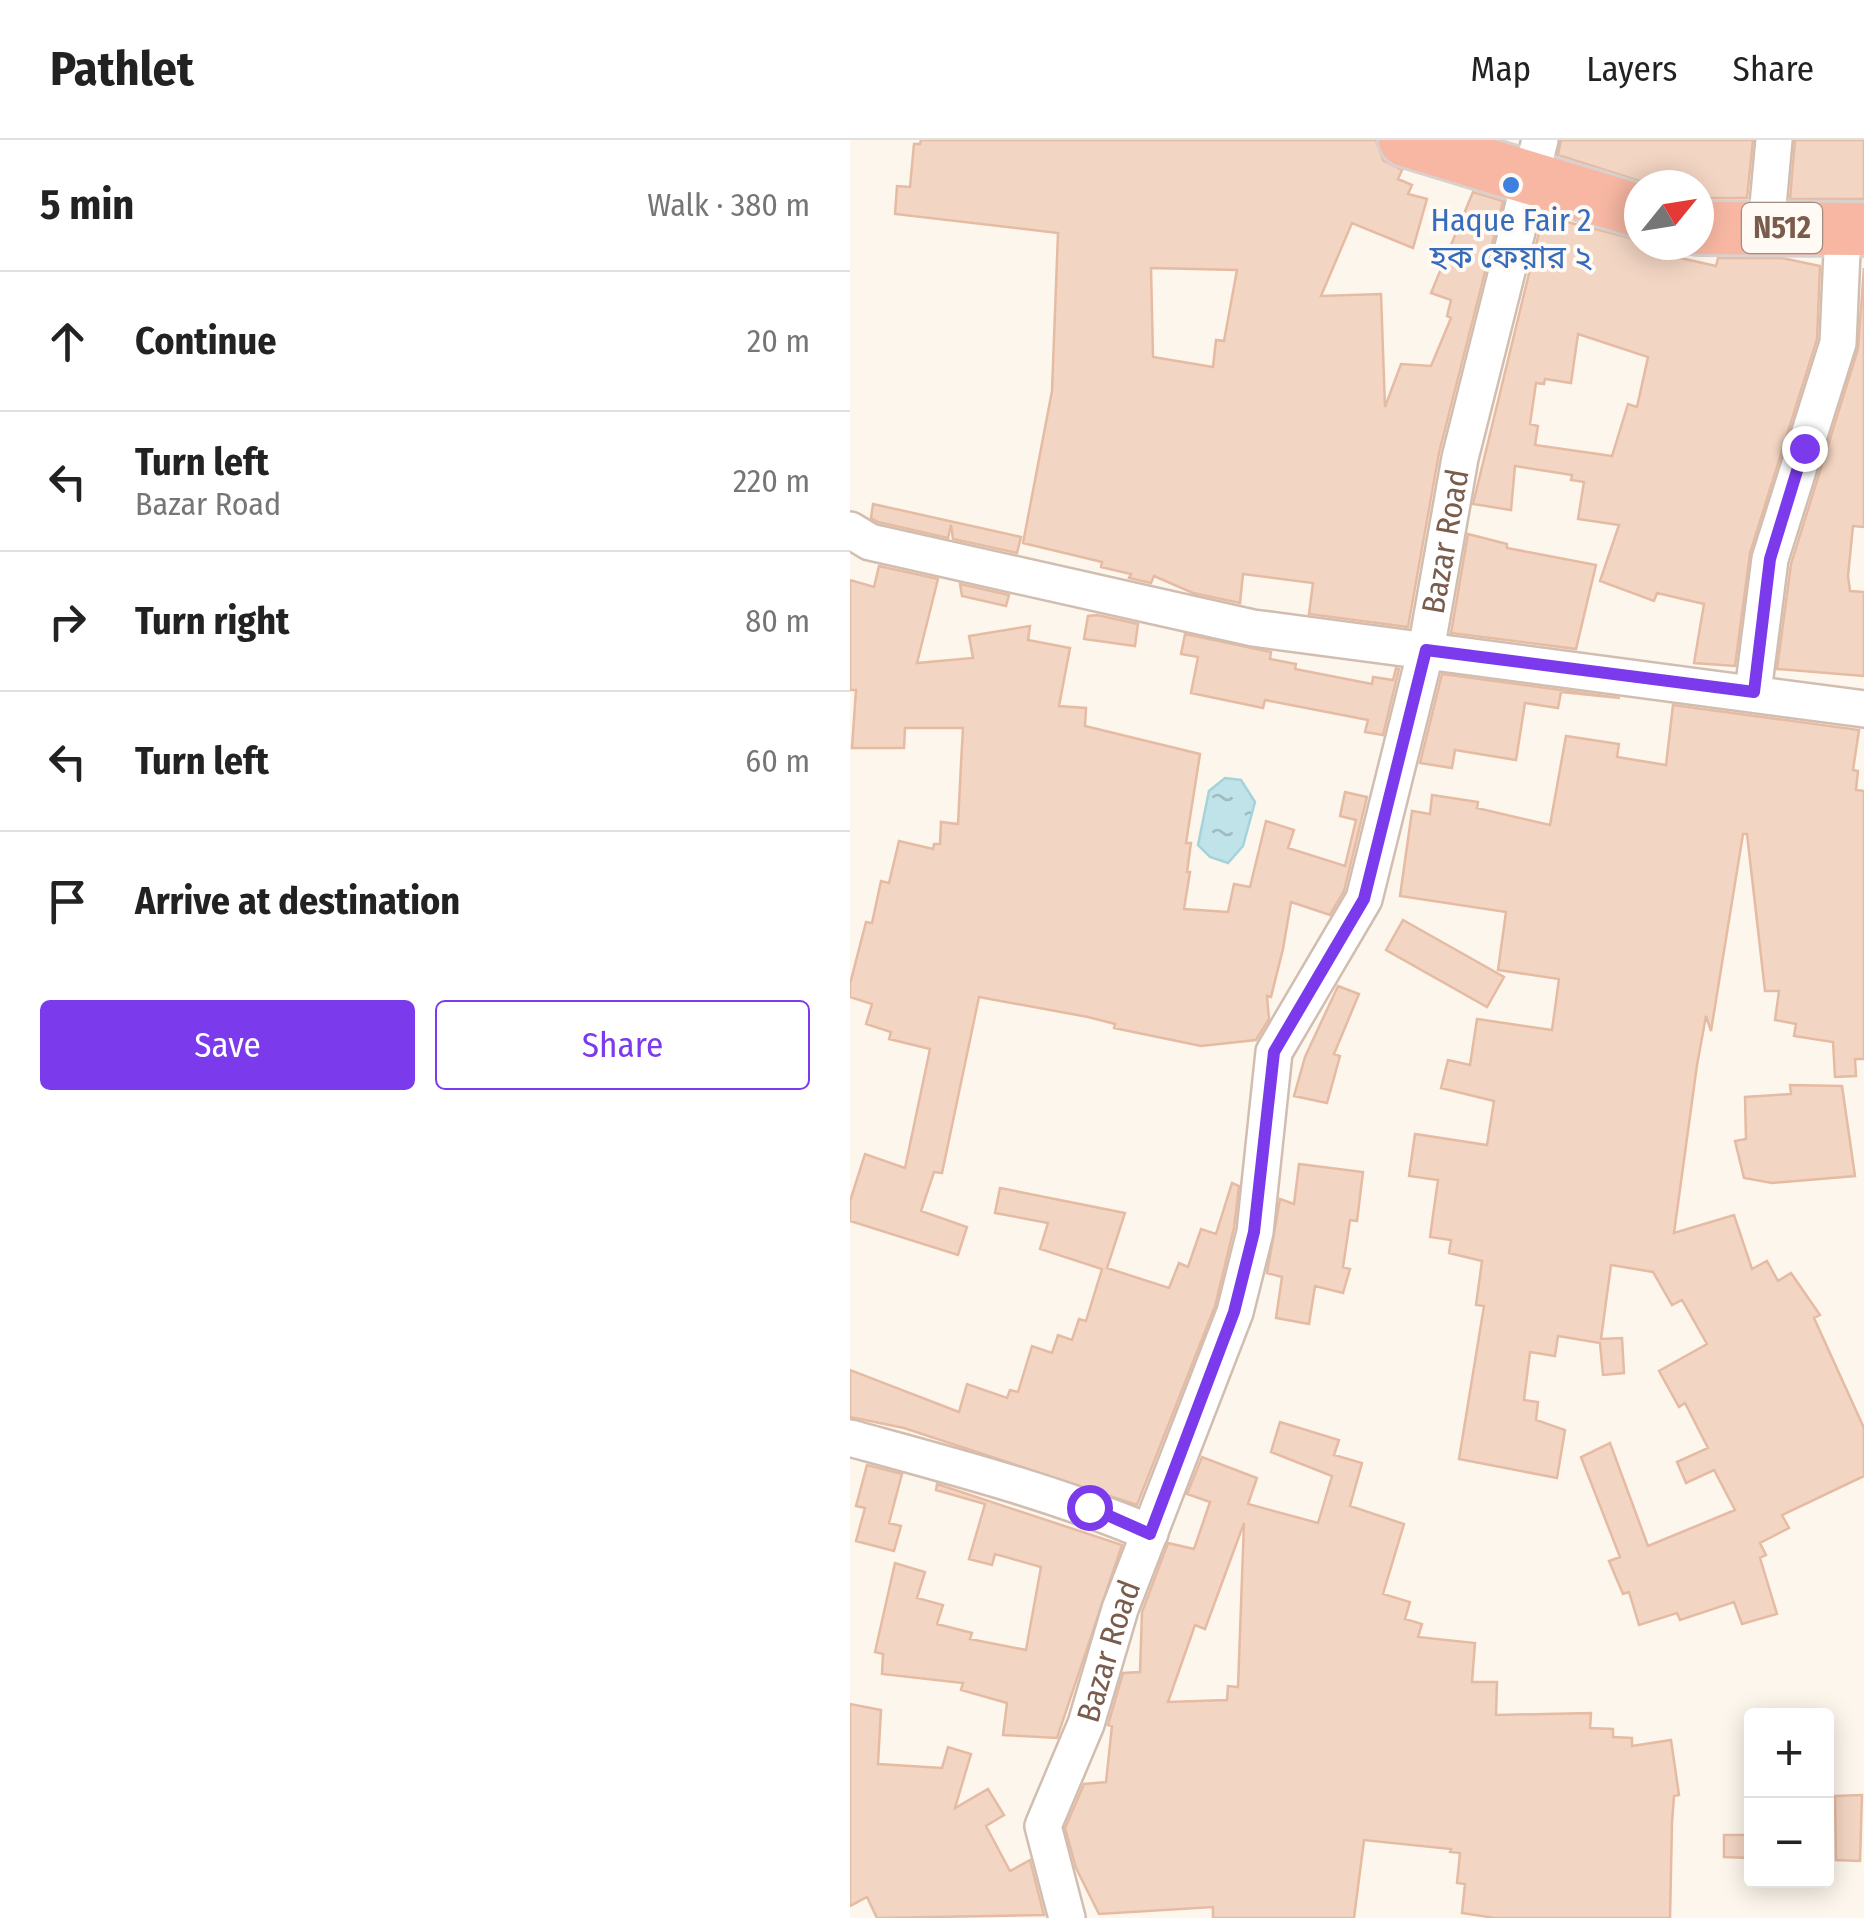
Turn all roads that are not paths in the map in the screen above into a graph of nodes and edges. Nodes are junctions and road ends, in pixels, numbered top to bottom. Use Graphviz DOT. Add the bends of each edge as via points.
graph roads {
  1 [pos="1406,140"];
  2 [pos="1774,140"];
  3 [pos="1535,159"];
  4 [pos="1624,204"];
  5 [pos="1714,228"];
  6 [pos="1766,228"];
  7 [pos="1853,229"];
  8 [pos="850,530"];
  9 [pos="1426,650"];
  10 [pos="1754,692"];
  11 [pos="1864,709"];
  12 [pos="850,1438"];
  13 [pos="1150,1534"];
  14 [pos="1065,1918"];
  1 -- 3 [label="highway"];
  2 -- 6 [label="street"];
  3 -- 4 [label="highway"];
  3 -- 9 [label="street, Bazar Road" via="1460,458"];
  5 -- 6 [label="highway, N512"];
  6 -- 7 [label="highway, N512"];
  7 -- 10 [label="street" via="1838,343 1770,559"];
  8 -- 9 [label="street" via="870,542 1252,628"];
  9 -- 10 [label="street"];
  9 -- 13 [label="street, Bazar Road" via="1364,899 1274,1052 1254,1232 1234,1312"];
  10 -- 11 [label="street"];
  12 -- 13 [label="street" via="1035,1490"];
  13 -- 14 [label="street, Bazar Road" via="1086,1724 1043,1826"];
}
